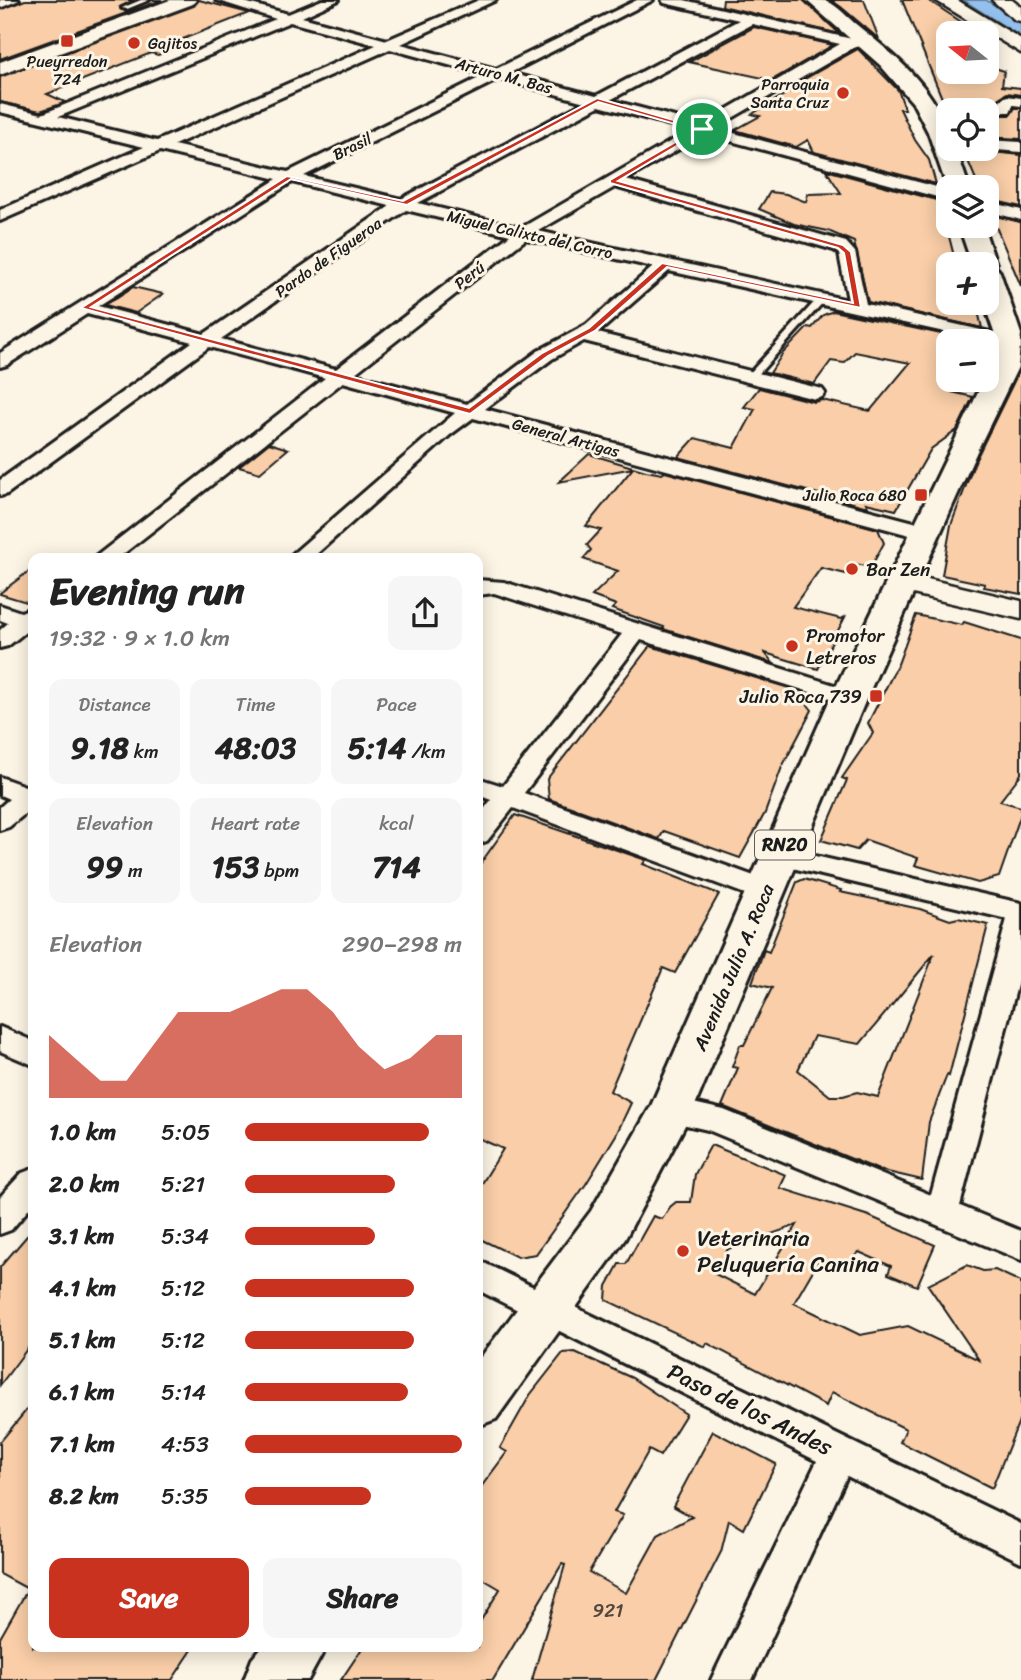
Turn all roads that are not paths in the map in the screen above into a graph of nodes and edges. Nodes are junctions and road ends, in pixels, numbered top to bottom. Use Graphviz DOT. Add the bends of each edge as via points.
graph roads {
  1 [pos="13,0"];
  2 [pos="146,0"];
  3 [pos="222,0"];
  4 [pos="333,0"];
  5 [pos="489,0"];
  6 [pos="647,0"];
  7 [pos="668,0"];
  8 [pos="815,0"];
  9 [pos="944,0"];
  10 [pos="1001,0"];
  11 [pos="177,1"];
  12 [pos="0,4"];
  13 [pos="125,8"];
  14 [pos="1021,16"];
  15 [pos="289,18"];
  16 [pos="751,19"];
  17 [pos="858,42"];
  18 [pos="387,44"];
  19 [pos="1021,47"];
  20 [pos="0,69"];
  21 [pos="499,74"];
  22 [pos="597,100"];
  23 [pos="1021,102"];
  24 [pos="0,108"];
  25 [pos="1005,109"];
  26 [pos="44,118"];
  27 [pos="936,125"];
  28 [pos="702,129"];
  29 [pos="155,146"];
  30 [pos="999,146"];
  31 [pos="1021,147"];
  32 [pos="289,177"];
  33 [pos="612,181"];
  34 [pos="936,192"];
  35 [pos="404,204"];
  36 [pos="999,209"];
  37 [pos="2,213"];
  38 [pos="1021,215"];
  39 [pos="523,233"];
  40 [pos="665,265"];
  41 [pos="822,299"];
  42 [pos="999,302"];
  43 [pos="858,306"];
  44 [pos="85,308"];
  45 [pos="584,335"];
  46 [pos="207,341"];
  47 [pos="1015,342"];
  48 [pos="0,361"];
  49 [pos="340,376"];
  50 [pos="751,377"];
  51 [pos="815,393"];
  52 [pos="470,411"];
  53 [pos="0,490"];
  54 [pos="925,532"];
  55 [pos="112,553"];
  56 [pos="305,553"];
  57 [pos="902,582"];
  58 [pos="483,587"];
  59 [pos="1021,610"];
  60 [pos="0,612"];
  61 [pos="28,619"];
  62 [pos="28,622"];
  63 [pos="636,631"];
  64 [pos="0,641"];
  65 [pos="849,697"];
  66 [pos="0,785"];
  67 [pos="483,788"];
  68 [pos="28,795"];
  69 [pos="510,797"];
  70 [pos="28,798"];
  71 [pos="0,821"];
  72 [pos="483,829"];
  73 [pos="773,874"];
  74 [pos="1021,915"];
  75 [pos="0,1038"];
  76 [pos="28,1050"];
  77 [pos="671,1110"];
  78 [pos="28,1188"];
  79 [pos="942,1213"];
  80 [pos="0,1220"];
  81 [pos="1021,1246"];
  82 [pos="483,1276"];
  83 [pos="547,1308"];
  84 [pos="483,1395"];
  85 [pos="840,1453"];
  86 [pos="1021,1545"];
  87 [pos="293,1652"];
  88 [pos="273,1680"];
  89 [pos="731,1680"];
  1 -- 12 [label="street"];
  2 -- 13 [label="lane"];
  3 -- 15 [label="street, Arturo M. Bas"];
  4 -- 15 [label="street"];
  5 -- 18 [label="street"];
  6 -- 21 [label="street, Brasil"];
  7 -- 16 [label="street"];
  8 -- 17 [label="main road"];
  9 -- 19 [label="main road"];
  10 -- 14 [label="main road"];
  11 -- 20 [label="main road"];
  15 -- 18 [label="street, Arturo M. Bas"];
  15 -- 26 [label="street"];
  16 -- 17 [label="street"];
  16 -- 22 [label="street, Pardo de Figueroa"];
  17 -- 27 [label="main road" via="922,100"];
  17 -- 28 [label="street, Perú"];
  18 -- 21 [label="street, Arturo M. Bas"];
  18 -- 29 [label="street"];
  21 -- 22 [label="street, Arturo M. Bas"];
  21 -- 32 [label="street, Brasil"];
  22 -- 28 [label="street, Arturo M. Bas"];
  22 -- 35 [label="street, Pardo de Figueroa"];
  23 -- 25 [label="street" via="1007,100"];
  24 -- 26 [label="street, Miguel Calixto del Corro"];
  26 -- 29 [label="street, Miguel Calixto del Corro"];
  28 -- 33 [label="street, Perú"];
  28 -- 34 [label="street, Arturo M. Bas"];
  29 -- 32 [label="street, Miguel Calixto del Corro"];
  29 -- 37 [label="street"];
  30 -- 31 [label="street"];
  32 -- 35 [label="street, Miguel Calixto del Corro"];
  32 -- 44 [label="street, Brasil"];
  33 -- 39 [label="street, Perú"];
  33 -- 43 [label="street" via="840,246 847,252"];
  35 -- 39 [label="street, Miguel Calixto del Corro"];
  35 -- 46 [label="street, Pardo de Figueroa"];
  36 -- 38 [label="street"];
  39 -- 40 [label="street, Miguel Calixto del Corro"];
  39 -- 49 [label="street, Perú"];
  40 -- 41 [label="street, Miguel Calixto del Corro"];
  40 -- 45 [label="street"];
  41 -- 43 [label="street, Miguel Calixto del Corro"];
  41 -- 50 [label="lane"];
  42 -- 47 [label="main road"];
  43 -- 47 [label="street, Miguel Calixto del Corro"];
  44 -- 46 [label="street, General Artigas"];
  44 -- 48 [label="street, Brasil"];
  45 -- 50 [label="street"];
  45 -- 52 [label="street" via="545,355"];
  46 -- 49 [label="street, General Artigas"];
  46 -- 53 [label="street, Pardo de Figueroa"];
  47 -- 54 [label="main road, Avenida Julio A. Roca / RN20"];
  49 -- 52 [label="street, General Artigas"];
  49 -- 55 [label="street, Perú"];
  50 -- 51 [label="street"];
  52 -- 54 [label="street, General Artigas"];
  52 -- 56 [label="street"];
  54 -- 57 [label="main road, Avenida Julio A. Roca / RN20"];
  57 -- 59 [label="main road"];
  57 -- 65 [label="main road, Avenida Julio A. Roca / RN20"];
  58 -- 63 [label="street" via="496,587"];
  60 -- 61 [label="street"];
  62 -- 64 [label="street"];
  63 -- 65 [label="street"];
  63 -- 69 [label="street"];
  65 -- 73 [label="main road, Avenida Julio A. Roca / RN20"];
  66 -- 68 [label="street"];
  67 -- 69 [label="street"];
  69 -- 72 [label="street"];
  69 -- 73 [label="street"];
  70 -- 71 [label="street"];
  73 -- 74 [label="street"];
  73 -- 77 [label="main road, Avenida Julio A. Roca / RN20"];
  74 -- 79 [label="street"];
  75 -- 76 [label="street"];
  77 -- 79 [label="street" via="713,1119"];
  77 -- 83 [label="main road, Avenida Julio A. Roca / RN20" via="608,1225"];
  78 -- 80 [label="street"];
  79 -- 81 [label="street"];
  82 -- 83 [label="street, Paso de los Andes"];
  83 -- 84 [label="main road, Avenida Julio A. Roca / RN20"];
  83 -- 85 [label="street, Paso de los Andes"];
  85 -- 86 [label="street, Paso de los Andes"];
  85 -- 89 [label="street"];
  87 -- 88 [label="main road"];
}
